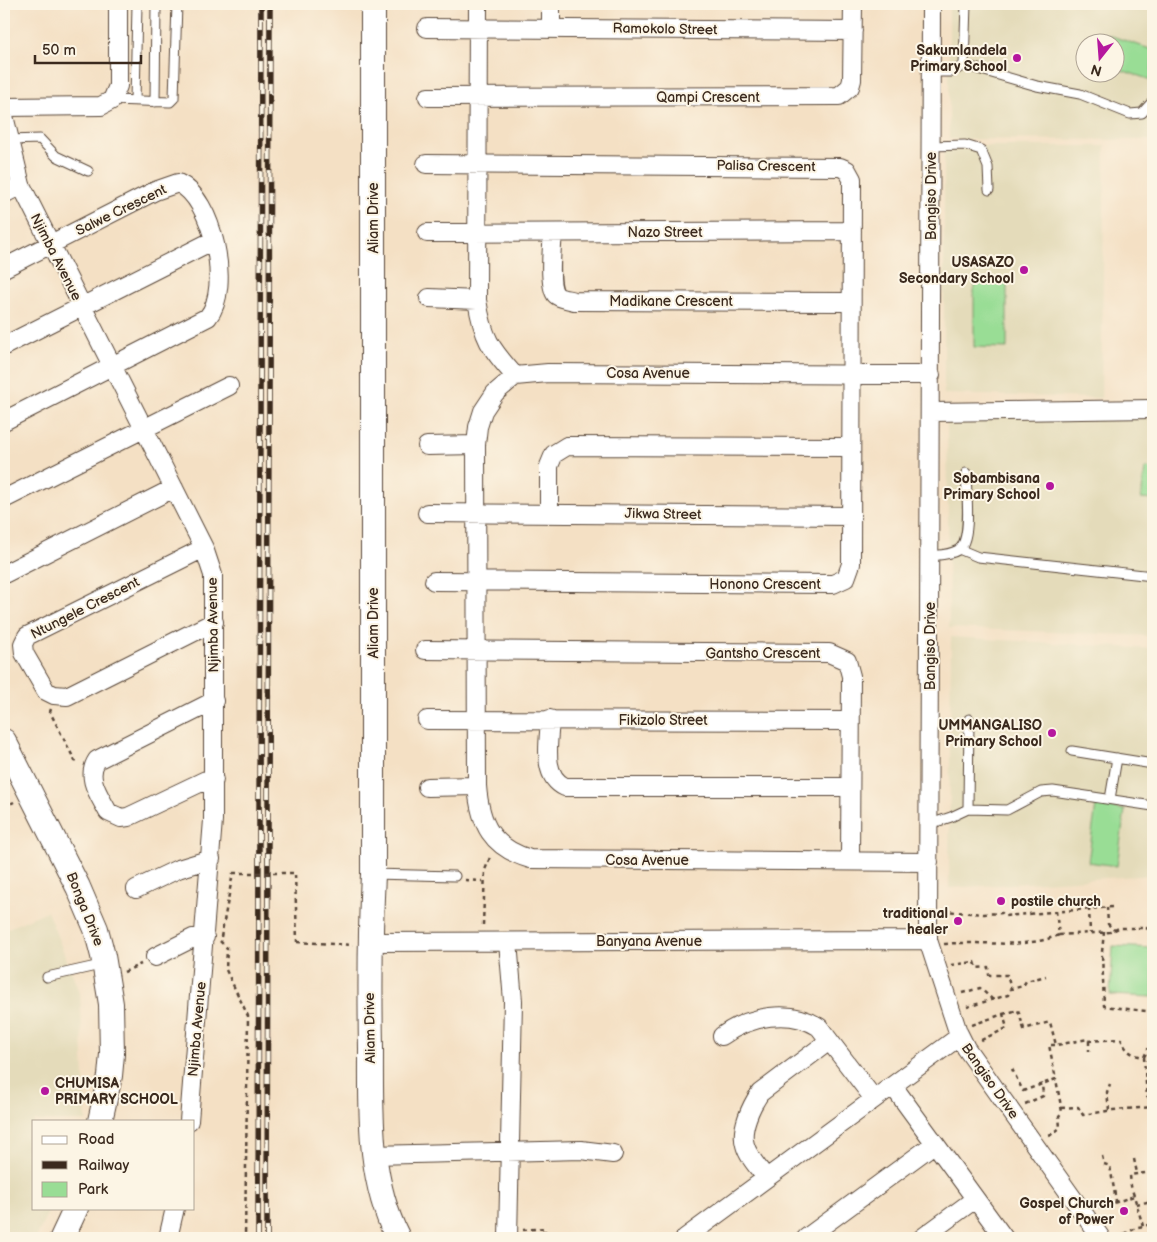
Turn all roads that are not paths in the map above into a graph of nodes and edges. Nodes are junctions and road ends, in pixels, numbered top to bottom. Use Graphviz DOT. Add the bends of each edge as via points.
graph roads {
  1 [pos="118,4"];
  2 [pos="136,4"];
  3 [pos="156,4"];
  4 [pos="177,4"];
  5 [pos="373,4"];
  6 [pos="478,4"];
  7 [pos="551,4"];
  8 [pos="853,4"];
  9 [pos="931,4"];
  10 [pos="966,4"];
  11 [pos="478,27"];
  12 [pos="427,28"];
  13 [pos="551,28"];
  14 [pos="853,31"];
  15 [pos="964,65"];
  16 [pos="931,72"];
  17 [pos="479,95"];
  18 [pos="428,97"];
  19 [pos="112,100"];
  20 [pos="135,101"];
  21 [pos="1153,101"];
  22 [pos="156,102"];
  23 [pos="4,107"];
  24 [pos="4,116"];
  25 [pos="8,140"];
  26 [pos="931,146"];
  27 [pos="478,163"];
  28 [pos="426,164"];
  29 [pos="88,171"];
  30 [pos="20,185"];
  31 [pos="989,190"];
  32 [pos="4,194"];
  33 [pos="852,231"];
  34 [pos="478,232"];
  35 [pos="427,233"];
  36 [pos="553,233"];
  37 [pos="214,240"];
  38 [pos="50,245"];
  39 [pos="4,268"];
  40 [pos="429,298"];
  41 [pos="477,300"];
  42 [pos="851,302"];
  43 [pos="81,307"];
  44 [pos="4,346"];
  45 [pos="112,367"];
  46 [pos="850,374"];
  47 [pos="931,375"];
  48 [pos="515,376"];
  49 [pos="229,386"];
  50 [pos="1153,408"];
  51 [pos="932,412"];
  52 [pos="4,421"];
  53 [pos="143,429"];
  54 [pos="476,445"];
  55 [pos="427,446"];
  56 [pos="850,447"];
  57 [pos="966,473"];
  58 [pos="174,488"];
  59 [pos="4,499"];
  60 [pos="427,513"];
  61 [pos="476,513"];
  62 [pos="549,513"];
  63 [pos="850,516"];
  64 [pos="204,548"];
  65 [pos="959,550"];
  66 [pos="930,556"];
  67 [pos="4,574"];
  68 [pos="1153,576"];
  69 [pos="434,581"];
  70 [pos="477,581"];
  71 [pos="214,622"];
  72 [pos="476,649"];
  73 [pos="425,650"];
  74 [pos="214,701"];
  75 [pos="550,719"];
  76 [pos="969,719"];
  77 [pos="427,720"];
  78 [pos="476,720"];
  79 [pos="850,721"];
  80 [pos="4,741"];
  81 [pos="1072,751"];
  82 [pos="1117,758"];
  83 [pos="1153,764"];
  84 [pos="214,780"];
  85 [pos="427,786"];
  86 [pos="477,786"];
  87 [pos="849,787"];
  88 [pos="1110,799"];
  89 [pos="1153,806"];
  90 [pos="968,809"];
  91 [pos="930,824"];
  92 [pos="211,859"];
  93 [pos="850,861"];
  94 [pos="930,862"];
  95 [pos="373,874"];
  96 [pos="455,876"];
  97 [pos="136,888"];
  98 [pos="213,939"];
  99 [pos="508,942"];
  100 [pos="930,943"];
  101 [pos="366,944"];
  102 [pos="155,957"];
  103 [pos="112,969"];
  104 [pos="47,977"];
  105 [pos="722,1036"];
  106 [pos="961,1039"];
  107 [pos="829,1041"];
  108 [pos="892,1086"];
  109 [pos="874,1099"];
  110 [pos="100,1120"];
  111 [pos="189,1120"];
  112 [pos="934,1144"];
  113 [pos="510,1153"];
  114 [pos="613,1154"];
  115 [pos="373,1155"];
  116 [pos="766,1178"];
  117 [pos="975,1199"];
  118 [pos="75,1210"];
  119 [pos="175,1210"];
  120 [pos="509,1235"];
  121 [pos="62,1238"];
  122 [pos="168,1238"];
  123 [pos="398,1238"];
  124 [pos="685,1238"];
  125 [pos="806,1238"];
  126 [pos="922,1238"];
  127 [pos="1004,1238"];
  128 [pos="1101,1238"];
  1 -- 19 [label="street" via="118,86"];
  2 -- 20 [label="lane"];
  3 -- 22 [label="lane"];
  4 -- 22 [label="lane" via="174,98 170,102"];
  5 -- 95 [label="street, Aliam Drive"];
  6 -- 11 [label="street"];
  7 -- 13 [label="street"];
  8 -- 14 [label="street, Qampi Crescent"];
  9 -- 16 [label="street, Bangiso Drive"];
  10 -- 15 [label="lane"];
  11 -- 12 [label="street, Ramokolo Street"];
  11 -- 13 [label="street, Ramokolo Street"];
  11 -- 17 [label="street"];
  13 -- 14 [label="street, Ramokolo Street"];
  14 -- 17 [label="street, Qampi Crescent" via="852,80 850,87 839,96"];
  15 -- 16 [label="lane" via="952,72"];
  15 -- 21 [label="lane" via="1037,86 1080,94 1130,114 1142,114"];
  16 -- 26 [label="street, Bangiso Drive"];
  17 -- 18 [label="street"];
  17 -- 27 [label="street"];
  19 -- 20 [label="lane"];
  19 -- 23 [label="street" via="101,106"];
  20 -- 22 [label="lane"];
  24 -- 25 [label="street, Njimba Avenue"];
  25 -- 29 [label="lane" via="40,140 56,156"];
  25 -- 30 [label="street, Njimba Avenue"];
  26 -- 31 [label="lane" via="965,145 981,150 988,168"];
  26 -- 47 [label="street, Bangiso Drive"];
  27 -- 28 [label="street, Palisa Crescent"];
  27 -- 33 [label="street, Palisa Crescent" via="840,167 847,170 852,179"];
  27 -- 34 [label="street"];
  30 -- 32 [label="street"];
  30 -- 38 [label="street, Njimba Avenue"];
  33 -- 36 [label="street, Nazo Street"];
  33 -- 42 [label="street, Palisa Crescent"];
  34 -- 35 [label="street, Nazo Street"];
  34 -- 36 [label="street, Nazo Street"];
  34 -- 41 [label="street"];
  36 -- 42 [label="street, Madikane Crescent" via="552,285 555,294 563,298"];
  37 -- 38 [label="street, Salwe Crescent" via="192,192 178,183 155,191"];
  37 -- 43 [label="street"];
  37 -- 45 [label="street, Salwe Crescent" via="218,286 214,309 208,316"];
  38 -- 39 [label="street"];
  38 -- 43 [label="street, Njimba Avenue"];
  40 -- 41 [label="street"];
  41 -- 48 [label="street" via="482,329 493,352"];
  42 -- 46 [label="street, Palisa Crescent"];
  43 -- 44 [label="street"];
  43 -- 45 [label="street, Njimba Avenue"];
  45 -- 52 [label="street"];
  45 -- 53 [label="street, Njimba Avenue"];
  46 -- 47 [label="street, Cosa Avenue"];
  46 -- 48 [label="street, Cosa Avenue" via="548,372"];
  46 -- 56 [label="street, Honono Crescent"];
  47 -- 51 [label="street, Bangiso Drive"];
  48 -- 54 [label="street, Cosa Avenue" via="495,393 483,411"];
  49 -- 53 [label="street"];
  50 -- 51 [label="street"];
  51 -- 66 [label="street, Bangiso Drive"];
  53 -- 58 [label="street, Njimba Avenue"];
  53 -- 59 [label="street"];
  54 -- 55 [label="street"];
  54 -- 61 [label="street, Cosa Avenue"];
  56 -- 62 [label="street" via="567,446 554,454 549,466"];
  56 -- 63 [label="street, Honono Crescent"];
  57 -- 65 [label="lane" via="966,536"];
  58 -- 64 [label="street, Njimba Avenue"];
  58 -- 67 [label="street"];
  60 -- 61 [label="street"];
  61 -- 62 [label="street, Jikwa Street"];
  61 -- 70 [label="street, Cosa Avenue"];
  62 -- 63 [label="street, Jikwa Street"];
  63 -- 70 [label="street, Honono Crescent" via="849,572 840,582 833,584"];
  64 -- 71 [label="street, Njimba Avenue" via="213,575"];
  64 -- 71 [label="street, Ntungele Crescent" via="27,636 23,644 24,653 46,691 67,696"];
  65 -- 66 [label="lane"];
  65 -- 68 [label="lane" via="978,557"];
  66 -- 91 [label="street, Bangiso Drive"];
  69 -- 70 [label="street"];
  70 -- 72 [label="street, Cosa Avenue"];
  71 -- 74 [label="street, Njimba Avenue"];
  72 -- 73 [label="street"];
  72 -- 78 [label="street, Cosa Avenue"];
  72 -- 79 [label="street, Gantsho Crescent" via="829,653 847,661 850,668"];
  74 -- 84 [label="street, Njimba Avenue"];
  74 -- 84 [label="street" via="97,760 92,767 92,781 108,812 121,818 206,780"];
  75 -- 78 [label="street, Fikizolo Street"];
  75 -- 79 [label="street, Fikizolo Street"];
  75 -- 87 [label="street" via="551,774 556,783 566,787"];
  76 -- 90 [label="lane"];
  77 -- 78 [label="street"];
  78 -- 86 [label="street, Cosa Avenue"];
  79 -- 87 [label="street, Gantsho Crescent"];
  80 -- 103 [label="street, Bonga Drive" via="87,907"];
  81 -- 82 [label="lane"];
  82 -- 83 [label="lane"];
  82 -- 88 [label="lane"];
  84 -- 92 [label="street, Njimba Avenue"];
  85 -- 86 [label="street"];
  86 -- 93 [label="street, Cosa Avenue" via="478,811 488,832 517,855 530,859"];
  87 -- 93 [label="street, Gantsho Crescent"];
  88 -- 89 [label="lane"];
  88 -- 90 [label="lane" via="1053,791 1041,792 1007,810"];
  90 -- 91 [label="lane"];
  91 -- 94 [label="street, Bangiso Drive"];
  92 -- 97 [label="street" via="178,869"];
  92 -- 98 [label="street, Njimba Avenue"];
  93 -- 94 [label="street, Cosa Avenue"];
  94 -- 100 [label="street, Bangiso Drive"];
  95 -- 96 [label="lane"];
  95 -- 101 [label="street, Aliam Drive"];
  98 -- 102 [label="street" via="193,938"];
  98 -- 111 [label="street, Njimba Avenue"];
  99 -- 100 [label="street, Banyana Avenue"];
  99 -- 101 [label="street, Banyana Avenue"];
  99 -- 113 [label="street" via="513,1002"];
  100 -- 106 [label="street, Bangiso Drive"];
  101 -- 115 [label="street, Aliam Drive"];
  103 -- 104 [label="lane"];
  103 -- 110 [label="street, Bonga Drive" via="112,1054"];
  105 -- 107 [label="street" via="745,1021 789,1017 810,1021"];
  106 -- 108 [label="street"];
  106 -- 128 [label="street, Bangiso Drive"];
  107 -- 109 [label="street"];
  107 -- 116 [label="street" via="755,1100 744,1139 748,1152"];
  108 -- 109 [label="street"];
  108 -- 112 [label="street"];
  109 -- 116 [label="street"];
  112 -- 117 [label="street"];
  112 -- 125 [label="street"];
  113 -- 114 [label="street" via="587,1150"];
  113 -- 115 [label="street"];
  113 -- 120 [label="street"];
  115 -- 123 [label="street, Aliam Drive" via="379,1184"];
  116 -- 124 [label="street"];
  117 -- 126 [label="street"];
  117 -- 127 [label="street"];
  118 -- 121 [label="street"];
  119 -- 122 [label="street"];
}
